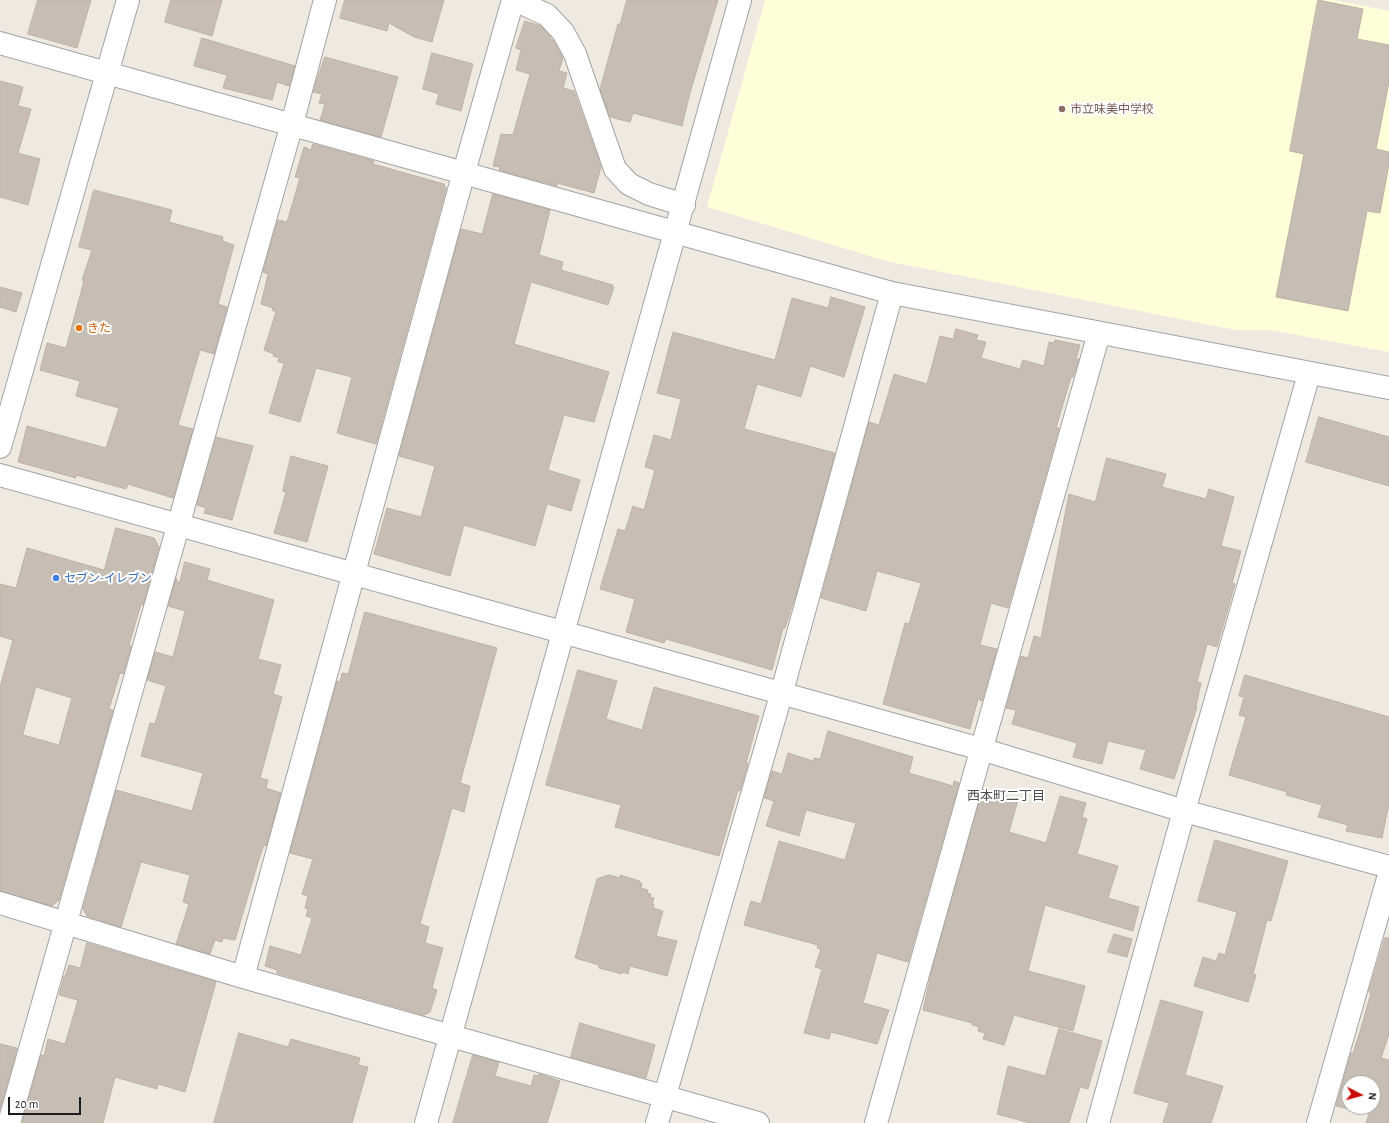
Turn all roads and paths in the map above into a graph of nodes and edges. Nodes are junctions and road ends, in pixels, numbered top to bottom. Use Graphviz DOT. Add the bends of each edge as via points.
graph roads {
  1 [pos="128,0"];
  2 [pos="325,0"];
  3 [pos="514,0"];
  4 [pos="740,0"];
  5 [pos="0,43"];
  6 [pos="108,73"];
  7 [pos="292,124"];
  8 [pos="464,172"];
  9 [pos="684,205"];
  10 [pos="676,232"];
  11 [pos="892,293"];
  12 [pos="1099,333"];
  13 [pos="1309,374"];
  14 [pos="1389,388"];
  15 [pos="0,447"];
  16 [pos="0,475"];
  17 [pos="179,525"];
  18 [pos="353,575"];
  19 [pos="563,633"];
  20 [pos="781,695"];
  21 [pos="981,750"];
  22 [pos="1184,810"];
  23 [pos="1389,867"];
  24 [pos="1389,874"];
  25 [pos="0,903"];
  26 [pos="67,923"];
  27 [pos="242,977"];
  28 [pos="452,1036"];
  29 [pos="665,1096"];
  30 [pos="9,1123"];
  31 [pos="426,1123"];
  32 [pos="658,1123"];
  33 [pos="758,1123"];
  34 [pos="876,1123"];
  35 [pos="1098,1123"];
  36 [pos="1318,1123"];
  1 -- 6 [label="street"];
  2 -- 7 [label="street"];
  3 -- 8 [label="street"];
  3 -- 9 [label="street" via="546,15 564,32 575,54 615,169 629,184 649,194"];
  4 -- 9 [label="street"];
  5 -- 6 [label="street"];
  6 -- 7 [label="street"];
  6 -- 15 [label="street"];
  7 -- 8 [label="street"];
  7 -- 17 [label="street"];
  8 -- 10 [label="street"];
  8 -- 18 [label="street"];
  9 -- 10 [label="street"];
  10 -- 11 [label="street"];
  10 -- 19 [label="street"];
  11 -- 12 [label="street"];
  11 -- 20 [label="street"];
  12 -- 13 [label="street"];
  12 -- 21 [label="street"];
  13 -- 14 [label="street"];
  13 -- 22 [label="street"];
  16 -- 17 [label="street"];
  17 -- 18 [label="street"];
  17 -- 26 [label="street"];
  18 -- 19 [label="street"];
  18 -- 27 [label="street"];
  19 -- 20 [label="street"];
  19 -- 28 [label="street"];
  20 -- 21 [label="street"];
  20 -- 29 [label="street"];
  21 -- 22 [label="street"];
  21 -- 34 [label="street"];
  22 -- 23 [label="street"];
  22 -- 35 [label="street"];
  24 -- 36 [label="street"];
  25 -- 26 [label="street"];
  26 -- 27 [label="street"];
  26 -- 30 [label="street"];
  27 -- 28 [label="street"];
  28 -- 29 [label="street"];
  28 -- 31 [label="street"];
  29 -- 32 [label="street"];
  29 -- 33 [label="street"];
}
